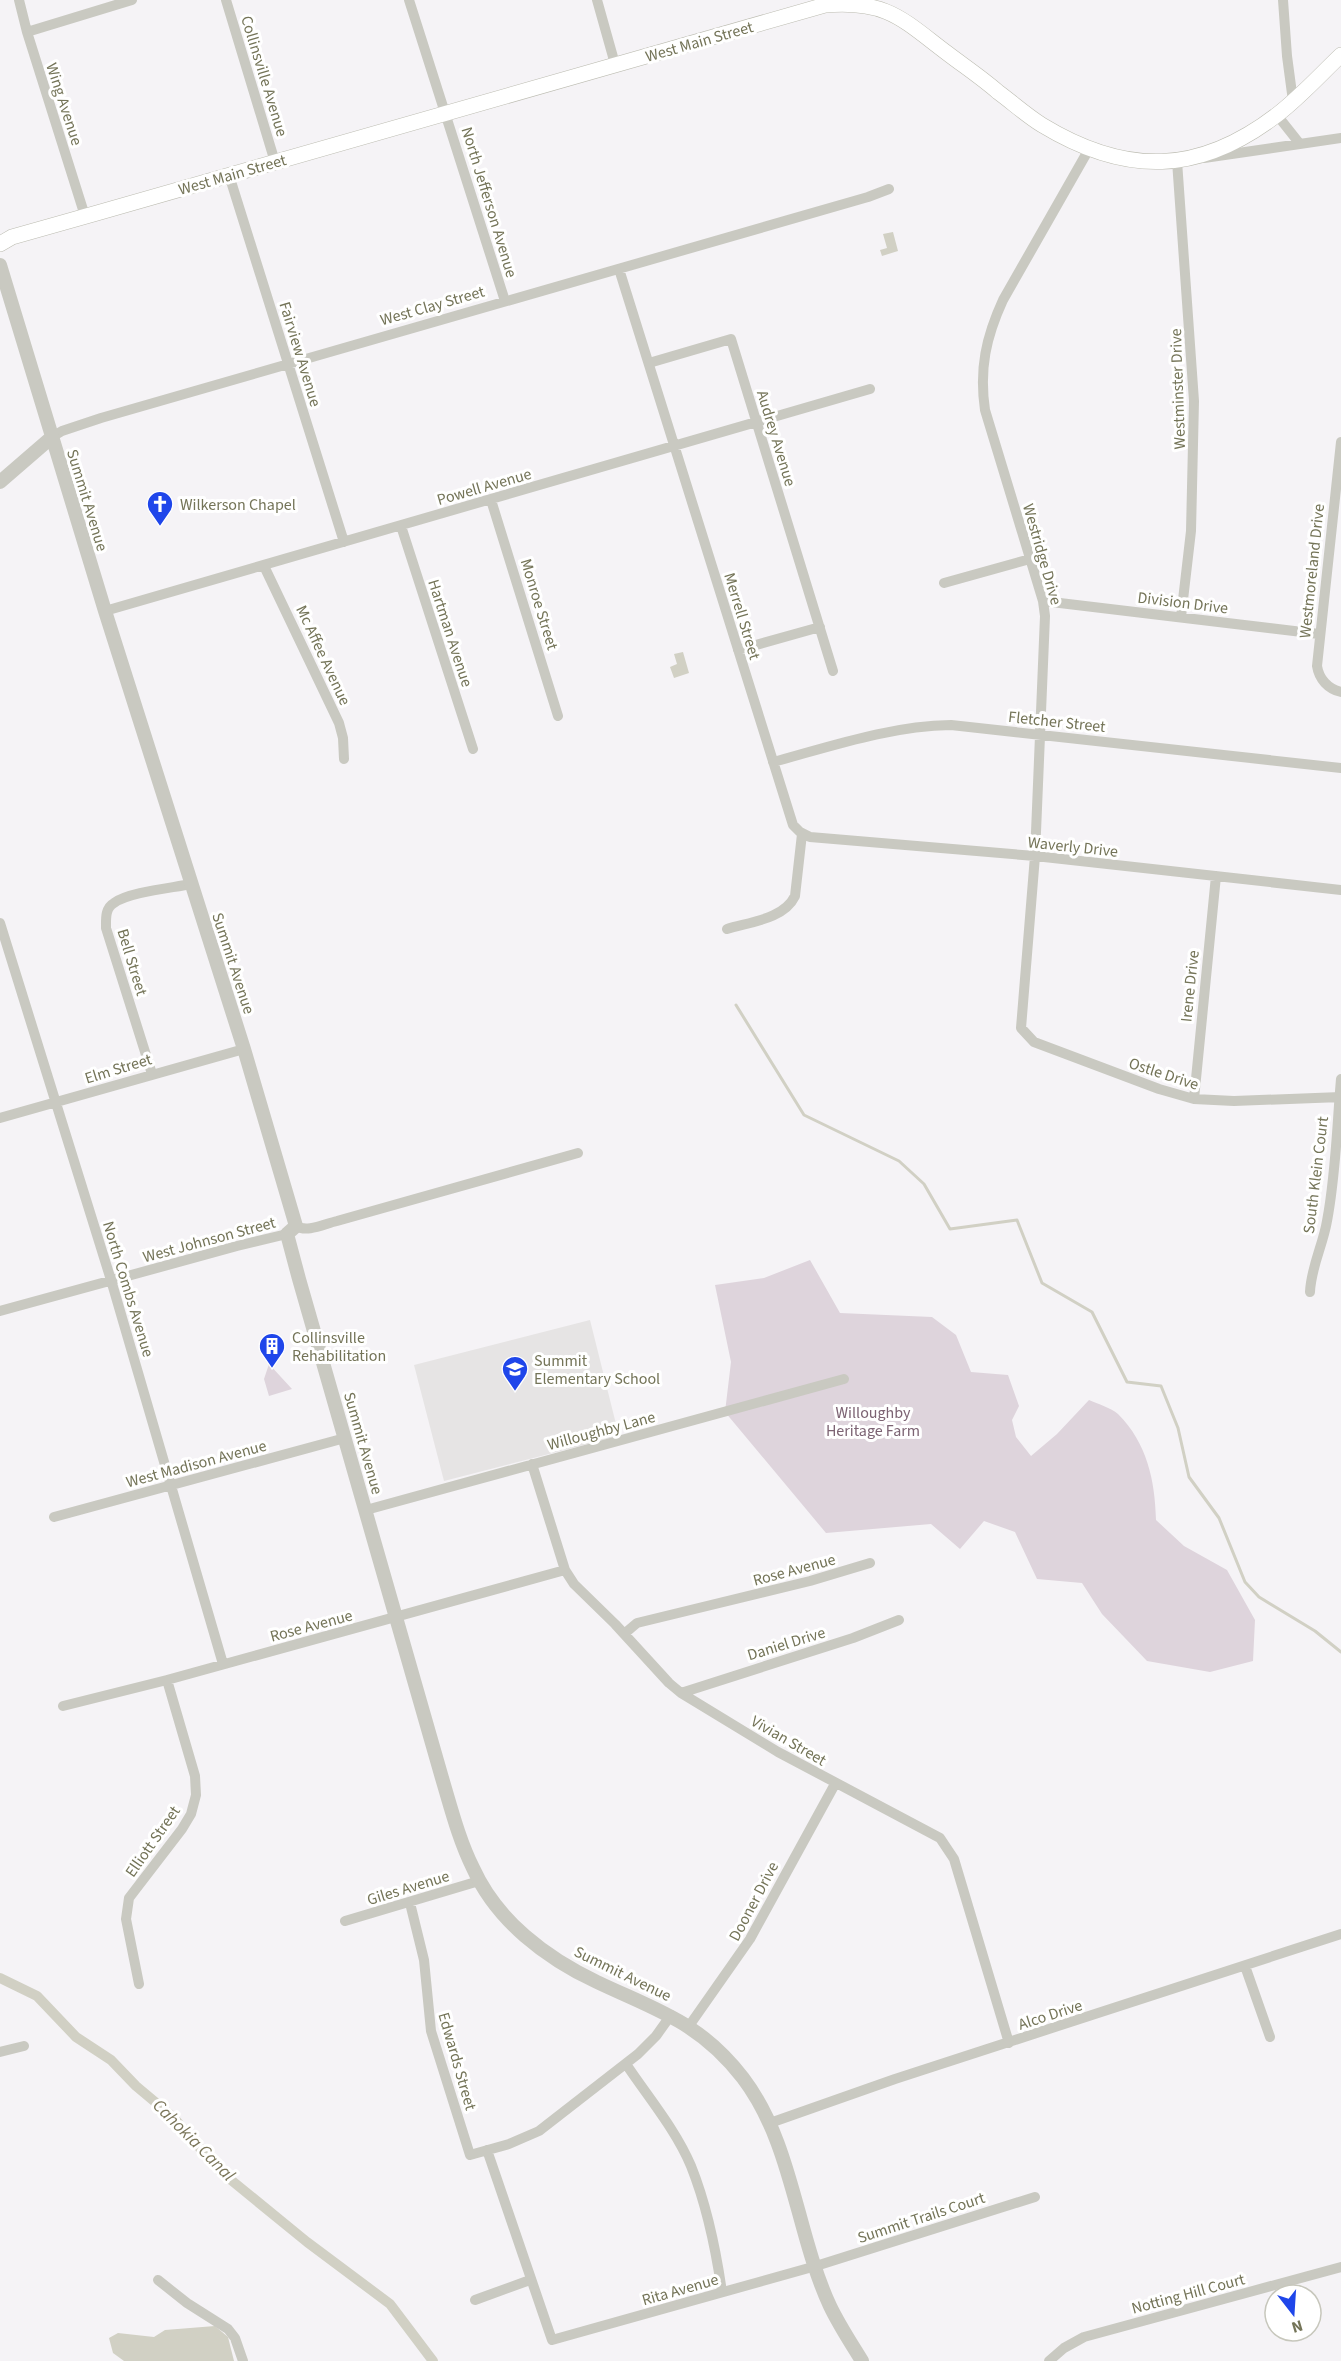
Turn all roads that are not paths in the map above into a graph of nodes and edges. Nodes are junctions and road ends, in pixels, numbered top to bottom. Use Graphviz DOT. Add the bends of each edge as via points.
graph roads {
  1 [pos="19,0"];
  2 [pos="132,0"];
  3 [pos="226,0"];
  4 [pos="409,0"];
  5 [pos="597,0"];
  6 [pos="1283,0"];
  7 [pos="27,32"];
  8 [pos="1341,55"];
  9 [pos="615,64"];
  10 [pos="1293,101"];
  11 [pos="446,113"];
  12 [pos="1277,115"];
  13 [pos="1341,138"];
  14 [pos="1300,144"];
  15 [pos="1089,149"];
  16 [pos="1185,160"];
  17 [pos="275,162"];
  18 [pos="229,175"];
  19 [pos="889,189"];
  20 [pos="85,216"];
  21 [pos="0,244"];
  22 [pos="0,265"];
  23 [pos="620,269"];
  24 [pos="505,301"];
  25 [pos="289,363"];
  26 [pos="649,363"];
  27 [pos="870,389"];
  28 [pos="756,423"];
  29 [pos="52,437"];
  30 [pos="1341,442"];
  31 [pos="675,447"];
  32 [pos="0,482"];
  33 [pos="491,500"];
  34 [pos="401,526"];
  35 [pos="344,542"];
  36 [pos="1030,559"];
  37 [pos="264,566"];
  38 [pos="944,583"];
  39 [pos="1043,602"];
  40 [pos="105,611"];
  41 [pos="1181,617"];
  42 [pos="820,627"];
  43 [pos="1319,634"];
  44 [pos="738,650"];
  45 [pos="833,672"];
  46 [pos="1341,692"];
  47 [pos="558,716"];
  48 [pos="1040,734"];
  49 [pos="473,749"];
  50 [pos="344,759"];
  51 [pos="773,762"];
  52 [pos="1341,768"];
  53 [pos="802,834"];
  54 [pos="1035,856"];
  55 [pos="1216,876"];
  56 [pos="191,884"];
  57 [pos="1341,890"];
  58 [pos="0,924"];
  59 [pos="727,929"];
  60 [pos="1023,1032"];
  61 [pos="244,1049"];
  62 [pos="152,1074"];
  63 [pos="1341,1079"];
  64 [pos="1340,1097"];
  65 [pos="1194,1099"];
  66 [pos="56,1102"];
  67 [pos="0,1118"];
  68 [pos="578,1153"];
  69 [pos="292,1230"];
  70 [pos="111,1280"];
  71 [pos="1311,1292"];
  72 [pos="0,1311"];
  73 [pos="844,1379"];
  74 [pos="345,1438"];
  75 [pos="532,1464"];
  76 [pos="170,1485"];
  77 [pos="366,1510"];
  78 [pos="54,1517"];
  79 [pos="870,1563"];
  80 [pos="565,1570"];
  81 [pos="396,1617"];
  82 [pos="899,1620"];
  83 [pos="624,1634"];
  84 [pos="224,1664"];
  85 [pos="167,1680"];
  86 [pos="681,1693"];
  87 [pos="63,1706"];
  88 [pos="835,1784"];
  89 [pos="480,1881"];
  90 [pos="410,1903"];
  91 [pos="345,1921"];
  92 [pos="1341,1935"];
  93 [pos="1245,1966"];
  94 [pos="139,1984"];
  95 [pos="671,2015"];
  96 [pos="689,2026"];
  97 [pos="1270,2037"];
  98 [pos="1009,2043"];
  99 [pos="24,2046"];
  100 [pos="0,2052"];
  101 [pos="626,2064"];
  102 [pos="770,2124"];
  103 [pos="487,2150"];
  104 [pos="1035,2197"];
  105 [pos="816,2266"];
  106 [pos="1341,2267"];
  107 [pos="158,2280"];
  108 [pos="530,2280"];
  109 [pos="722,2292"];
  110 [pos="475,2300"];
  111 [pos="243,2361"];
  112 [pos="862,2361"];
  113 [pos="1049,2361"];
  1 -- 7 [label="street, Wing Avenue"];
  2 -- 7 [label="street"];
  3 -- 17 [label="street, Collinsville Avenue"];
  4 -- 11 [label="street, North Jefferson Avenue"];
  5 -- 9 [label="street"];
  6 -- 10 [label="street"];
  7 -- 20 [label="street, Wing Avenue"];
  8 -- 10 [label="main road, West Main Street"];
  9 -- 11 [label="main road, West Main Street"];
  9 -- 15 [label="main road, West Main Street" via="825,5 875,6 902,18 1040,124"];
  10 -- 12 [label="main road, West Main Street"];
  11 -- 17 [label="main road, West Main Street"];
  11 -- 24 [label="street, North Jefferson Avenue"];
  12 -- 14 [label="street"];
  12 -- 16 [label="main road, West Main Street" via="1234,142"];
  13 -- 14 [label="street"];
  14 -- 16 [label="street"];
  15 -- 16 [label="main road, West Main Street" via="1131,161"];
  15 -- 36 [label="street, Westridge Drive" via="1003,300 983,358 985,410"];
  16 -- 41 [label="street, Westminster Drive" via="1194,401 1191,531"];
  17 -- 18 [label="main road, West Main Street"];
  18 -- 20 [label="main road, West Main Street"];
  18 -- 25 [label="street, Fairview Avenue"];
  19 -- 23 [label="street, West Clay Street"];
  20 -- 21 [label="main road, West Main Street"];
  22 -- 29 [label="street, Summit Avenue"];
  23 -- 24 [label="street, West Clay Street"];
  23 -- 26 [label="street, Merrell Street"];
  24 -- 25 [label="street, West Clay Street"];
  25 -- 29 [label="street, West Clay Street" via="101,418"];
  25 -- 35 [label="street, Fairview Avenue"];
  26 -- 28 [label="street, Audrey Avenue" via="731,339"];
  26 -- 31 [label="street, Merrell Street"];
  27 -- 28 [label="street, Powell Avenue"];
  28 -- 31 [label="street, Powell Avenue"];
  28 -- 42 [label="street, Audrey Avenue"];
  29 -- 32 [label="street, West Clay Street"];
  29 -- 40 [label="street, Summit Avenue"];
  30 -- 43 [label="street, Westmoreland Drive"];
  31 -- 33 [label="street, Powell Avenue"];
  31 -- 44 [label="street, Merrell Street"];
  33 -- 34 [label="street, Powell Avenue"];
  33 -- 47 [label="street, Monroe Street"];
  34 -- 35 [label="street, Powell Avenue"];
  34 -- 49 [label="street, Hartman Avenue"];
  35 -- 37 [label="street, Powell Avenue"];
  36 -- 38 [label="street"];
  36 -- 39 [label="street, Westridge Drive"];
  37 -- 40 [label="street, Powell Avenue"];
  37 -- 50 [label="street, Mc Affee Avenue" via="339,723"];
  39 -- 41 [label="street, Division Drive"];
  39 -- 48 [label="street, Westridge Drive"];
  40 -- 56 [label="street, Summit Avenue"];
  41 -- 43 [label="street, Division Drive"];
  42 -- 44 [label="street"];
  42 -- 45 [label="street, Audrey Avenue"];
  43 -- 46 [label="street, Westmoreland Drive" via="1318,675 1330,688"];
  44 -- 51 [label="street, Merrell Street"];
  48 -- 51 [label="street, Fletcher Street" via="951,725 902,728"];
  48 -- 52 [label="street, Fletcher Street"];
  48 -- 54 [label="street, Westridge Drive"];
  51 -- 53 [label="street, Merrell Street" via="793,825"];
  53 -- 54 [label="street, Waverly Drive"];
  53 -- 59 [label="street" via="792,904 781,913"];
  54 -- 55 [label="street, Waverly Drive"];
  54 -- 60 [label="street, Westridge Drive" via="1021,1001"];
  55 -- 57 [label="street, Waverly Drive"];
  55 -- 65 [label="street, Irene Drive"];
  56 -- 61 [label="street, Summit Avenue"];
  56 -- 62 [label="street, Bell Street" via="128,897 112,903 106,914 106,928"];
  58 -- 66 [label="street, North Combs Avenue"];
  60 -- 65 [label="street, Ostle Drive" via="1034,1042"];
  61 -- 62 [label="street, Elm Street"];
  61 -- 69 [label="street, Summit Avenue"];
  62 -- 66 [label="street, Elm Street"];
  63 -- 64 [label="street, South Klein Court"];
  64 -- 65 [label="street, Ostle Drive"];
  64 -- 71 [label="street, South Klein Court" via="1328,1218 1311,1275"];
  66 -- 67 [label="street, Elm Street"];
  66 -- 70 [label="street, North Combs Avenue"];
  68 -- 69 [label="street, West Johnson Street" via="308,1229"];
  69 -- 70 [label="street, West Johnson Street"];
  69 -- 74 [label="street, Summit Avenue"];
  70 -- 72 [label="street, West Johnson Street"];
  70 -- 76 [label="street, North Combs Avenue"];
  73 -- 75 [label="street, Willoughby Lane"];
  74 -- 76 [label="street, West Madison Avenue"];
  74 -- 77 [label="street, Summit Avenue"];
  75 -- 77 [label="street, Willoughby Lane"];
  75 -- 80 [label="street, Vivian Street"];
  76 -- 78 [label="street, West Madison Avenue"];
  76 -- 84 [label="street, North Combs Avenue"];
  77 -- 81 [label="street, Summit Avenue"];
  79 -- 83 [label="street, Rose Avenue" via="637,1623"];
  80 -- 81 [label="street, Rose Avenue"];
  80 -- 83 [label="street, Vivian Street"];
  81 -- 84 [label="street, Rose Avenue"];
  81 -- 89 [label="street, Summit Avenue" via="463,1846"];
  82 -- 86 [label="street, Daniel Drive"];
  83 -- 86 [label="street, Vivian Street"];
  84 -- 85 [label="street, Rose Avenue"];
  85 -- 87 [label="street, Rose Avenue"];
  85 -- 94 [label="street, Elliott Street" via="195,1776 196,1795 182,1828 129,1898 126,1919"];
  86 -- 88 [label="street, Vivian Street"];
  88 -- 96 [label="street, Dooner Drive" via="750,1939"];
  88 -- 98 [label="street, Vivian Street" via="940,1838 949,1848"];
  89 -- 90 [label="street, Giles Avenue"];
  89 -- 95 [label="street, Summit Avenue" via="507,1919 539,1947 596,1982"];
  90 -- 91 [label="street, Giles Avenue"];
  90 -- 103 [label="street, Edwards Street" via="424,1960 431,2031 470,2155"];
  92 -- 93 [label="street, Alco Drive"];
  93 -- 97 [label="street"];
  93 -- 98 [label="street, Alco Drive"];
  95 -- 96 [label="street, Summit Avenue"];
  95 -- 101 [label="street" via="656,2036"];
  96 -- 102 [label="street, Summit Avenue" via="743,2078"];
  98 -- 102 [label="street, Alco Drive"];
  99 -- 100 [label="street"];
  101 -- 103 [label="street" via="539,2131"];
  101 -- 109 [label="street" via="690,2165 710,2228"];
  102 -- 105 [label="street, Summit Avenue"];
  103 -- 108 [label="street"];
  104 -- 105 [label="street, Summit Trails Court"];
  105 -- 109 [label="street, Rita Avenue"];
  105 -- 112 [label="street, Summit Avenue" via="830,2306"];
  106 -- 113 [label="street, Notting Hill Court" via="1084,2337"];
  107 -- 111 [label="street" via="228,2329 236,2338"];
  108 -- 109 [label="street, Rita Avenue" via="552,2340"];
  108 -- 110 [label="street"];
}
